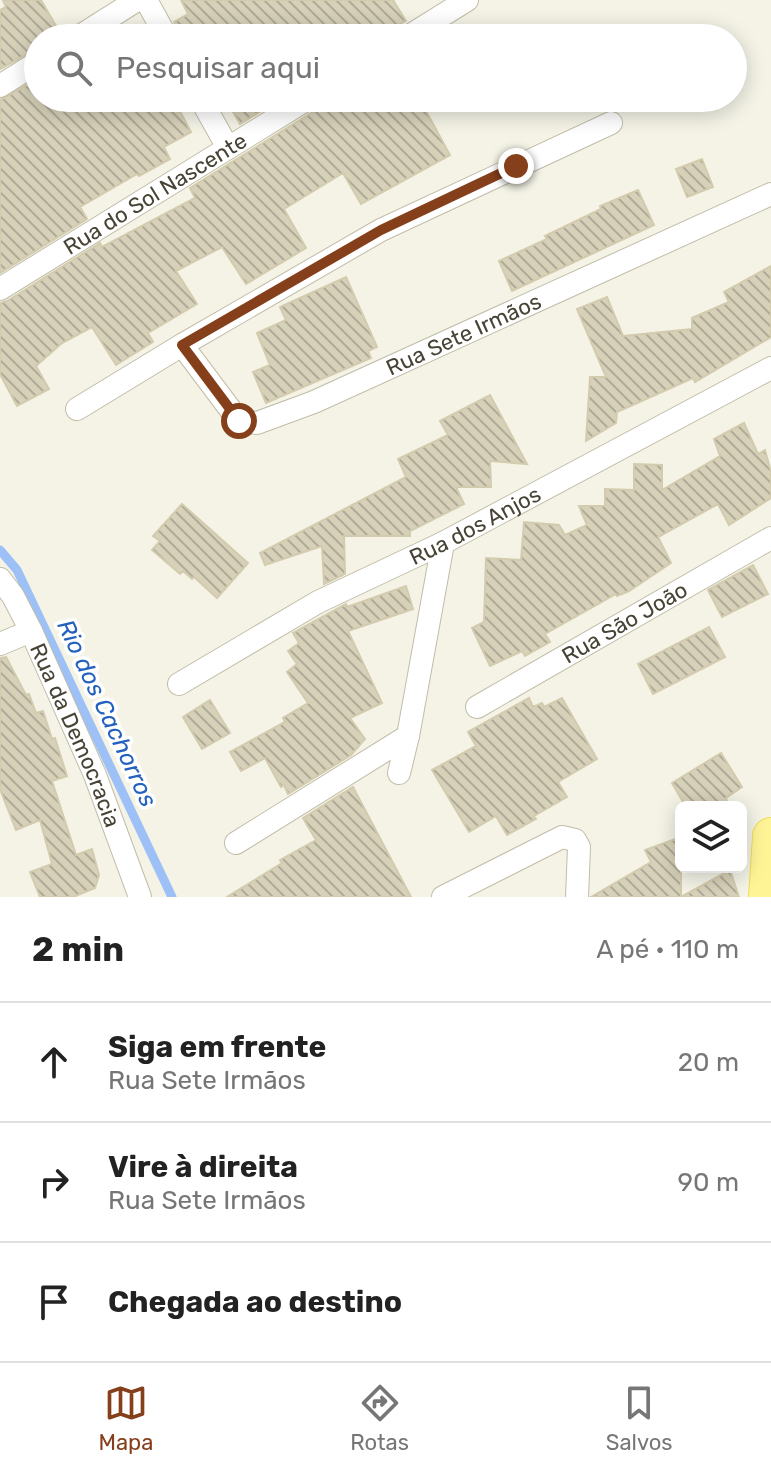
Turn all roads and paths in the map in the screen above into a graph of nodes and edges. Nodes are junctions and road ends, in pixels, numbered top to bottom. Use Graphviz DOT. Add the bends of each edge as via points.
graph roads {
  1 [pos="137,0"];
  2 [pos="146,0"];
  3 [pos="467,0"];
  4 [pos="99,24"];
  5 [pos="159,24"];
  6 [pos="428,24"];
  7 [pos="24,71"];
  8 [pos="0,86"];
  9 [pos="208,112"];
  10 [pos="286,112"];
  11 [pos="611,123"];
  12 [pos="228,148"];
  13 [pos="771,194"];
  14 [pos="0,289"];
  15 [pos="182,345"];
  16 [pos="771,368"];
  17 [pos="77,409"];
  18 [pos="771,538"];
  19 [pos="443,543"];
  20 [pos="0,579"];
  21 [pos="31,631"];
  22 [pos="0,644"];
  23 [pos="179,684"];
  24 [pos="477,707"];
  25 [pos="408,736"];
  26 [pos="399,773"];
  27 [pos="771,836"];
  28 [pos="236,843"];
  29 [pos="135,895"];
  30 [pos="443,897"];
  31 [pos="577,897"];
  32 [pos="767,897"];
  1 -- 4 [label="street"];
  2 -- 5 [label="street"];
  3 -- 6 [label="street"];
  7 -- 8 [label="street"];
  9 -- 12 [label="street"];
  10 -- 12 [label="street, Rua do Sol Nascente"];
  11 -- 15 [label="street" via="381,230"];
  12 -- 14 [label="street, Rua do Sol Nascente"];
  13 -- 15 [label="street, Rua Sete Irmãos" via="314,402 257,423 239,421"];
  15 -- 17 [label="street"];
  16 -- 19 [label="street, Rua dos Anjos"];
  18 -- 24 [label="street, Rua São João"];
  19 -- 23 [label="street, Rua dos Anjos" via="318,602"];
  19 -- 25 [label="street"];
  20 -- 21 [label="street, Rua da Democracia"];
  21 -- 22 [label="street"];
  21 -- 29 [label="street, Rua da Democracia" via="95,775"];
  25 -- 26 [label="street"];
  25 -- 28 [label="street"];
  27 -- 32 [label="main road"];
  30 -- 31 [label="street" via="562,837 575,840 579,847"];
}
